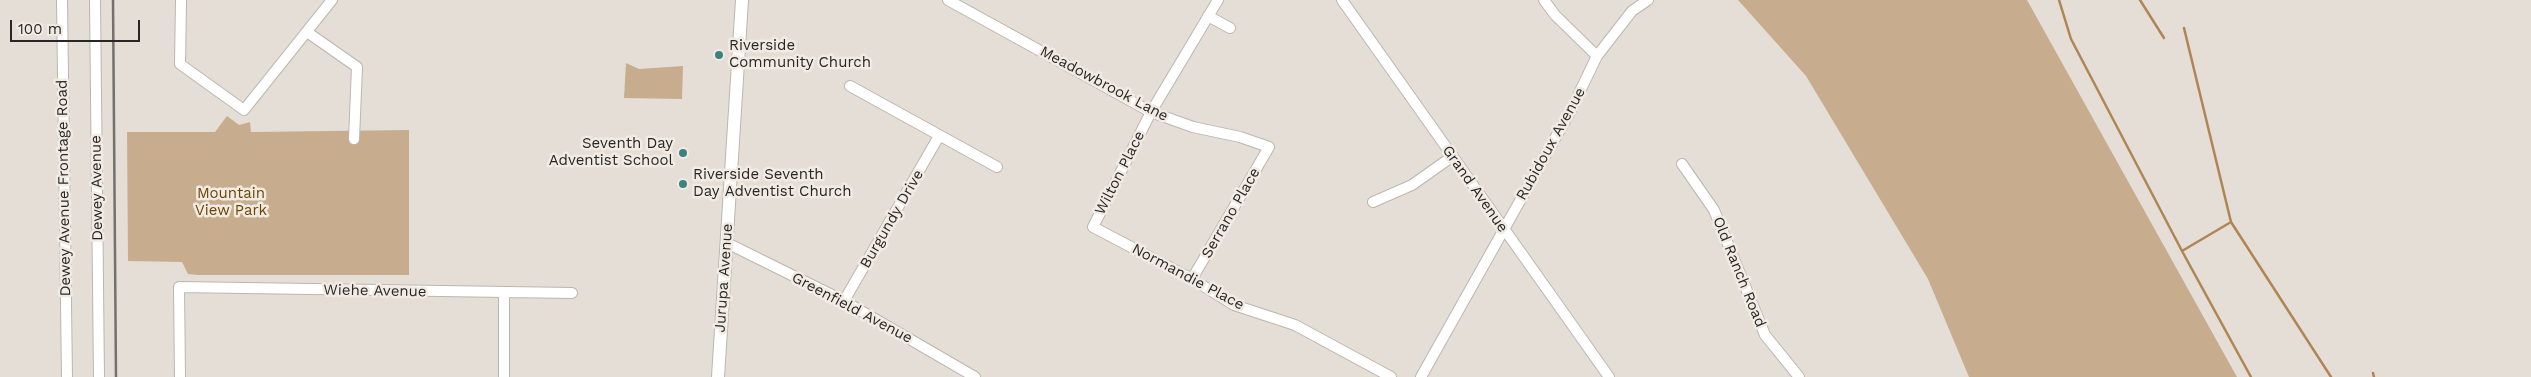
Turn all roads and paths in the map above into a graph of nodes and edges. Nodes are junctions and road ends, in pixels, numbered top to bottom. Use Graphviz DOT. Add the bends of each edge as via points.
graph roads {
  1 [pos="62,0"];
  2 [pos="95,0"];
  3 [pos="181,0"];
  4 [pos="332,0"];
  5 [pos="742,0"];
  6 [pos="948,0"];
  7 [pos="1218,0"];
  8 [pos="1342,0"];
  9 [pos="1544,0"];
  10 [pos="1648,0"];
  11 [pos="1208,16"];
  12 [pos="1230,28"];
  13 [pos="307,32"];
  14 [pos="1597,56"];
  15 [pos="850,86"];
  16 [pos="1152,112"];
  17 [pos="939,136"];
  18 [pos="354,139"];
  19 [pos="1269,148"];
  20 [pos="1453,156"];
  21 [pos="1682,164"];
  22 [pos="997,166"];
  23 [pos="1374,202"];
  24 [pos="1093,227"];
  25 [pos="1504,230"];
  26 [pos="726,243"];
  27 [pos="1192,279"];
  28 [pos="504,293"];
  29 [pos="572,293"];
  30 [pos="844,302"];
  31 [pos="67,377"];
  32 [pos="99,377"];
  33 [pos="180,377"];
  34 [pos="504,377"];
  35 [pos="718,377"];
  36 [pos="975,377"];
  37 [pos="1391,377"];
  38 [pos="1421,377"];
  39 [pos="1609,377"];
  40 [pos="1799,377"];
  1 -- 31 [label="street, Dewey Avenue Frontage Road"];
  2 -- 32 [label="street, Dewey Avenue"];
  3 -- 13 [label="street" via="180,64 244,110"];
  4 -- 13 [label="street"];
  5 -- 26 [label="main road, Jurupa Avenue"];
  6 -- 16 [label="street, Meadowbrook Lane"];
  7 -- 11 [label="street, Wilton Place"];
  8 -- 20 [label="street, Grand Avenue"];
  9 -- 14 [label="street"];
  10 -- 14 [label="street, Rubidoux Avenue" via="1632,11"];
  11 -- 12 [label="street"];
  11 -- 16 [label="street, Wilton Place"];
  13 -- 18 [label="street" via="357,67"];
  14 -- 25 [label="street, Rubidoux Avenue" via="1571,110"];
  15 -- 17 [label="street"];
  16 -- 19 [label="street, Meadowbrook Lane" via="1193,128 1240,137"];
  16 -- 24 [label="street, Wilton Place"];
  17 -- 22 [label="street"];
  17 -- 30 [label="street, Burgundy Drive"];
  19 -- 27 [label="street, Serrano Place"];
  20 -- 23 [label="street" via="1412,185"];
  20 -- 25 [label="street, Grand Avenue"];
  21 -- 40 [label="street, Old Ranch Road" via="1714,210 1765,335"];
  24 -- 27 [label="street, Normandie Place"];
  25 -- 38 [label="street, Rubidoux Avenue"];
  25 -- 39 [label="street, Grand Avenue"];
  26 -- 30 [label="street, Greenfield Avenue"];
  26 -- 35 [label="main road, Jurupa Avenue"];
  27 -- 37 [label="street, Normandie Place" via="1234,305 1295,325"];
  28 -- 29 [label="street, Wiehe Avenue"];
  28 -- 33 [label="street, Wiehe Avenue" via="179,287"];
  28 -- 34 [label="street"];
  30 -- 36 [label="street, Greenfield Avenue"];
}
